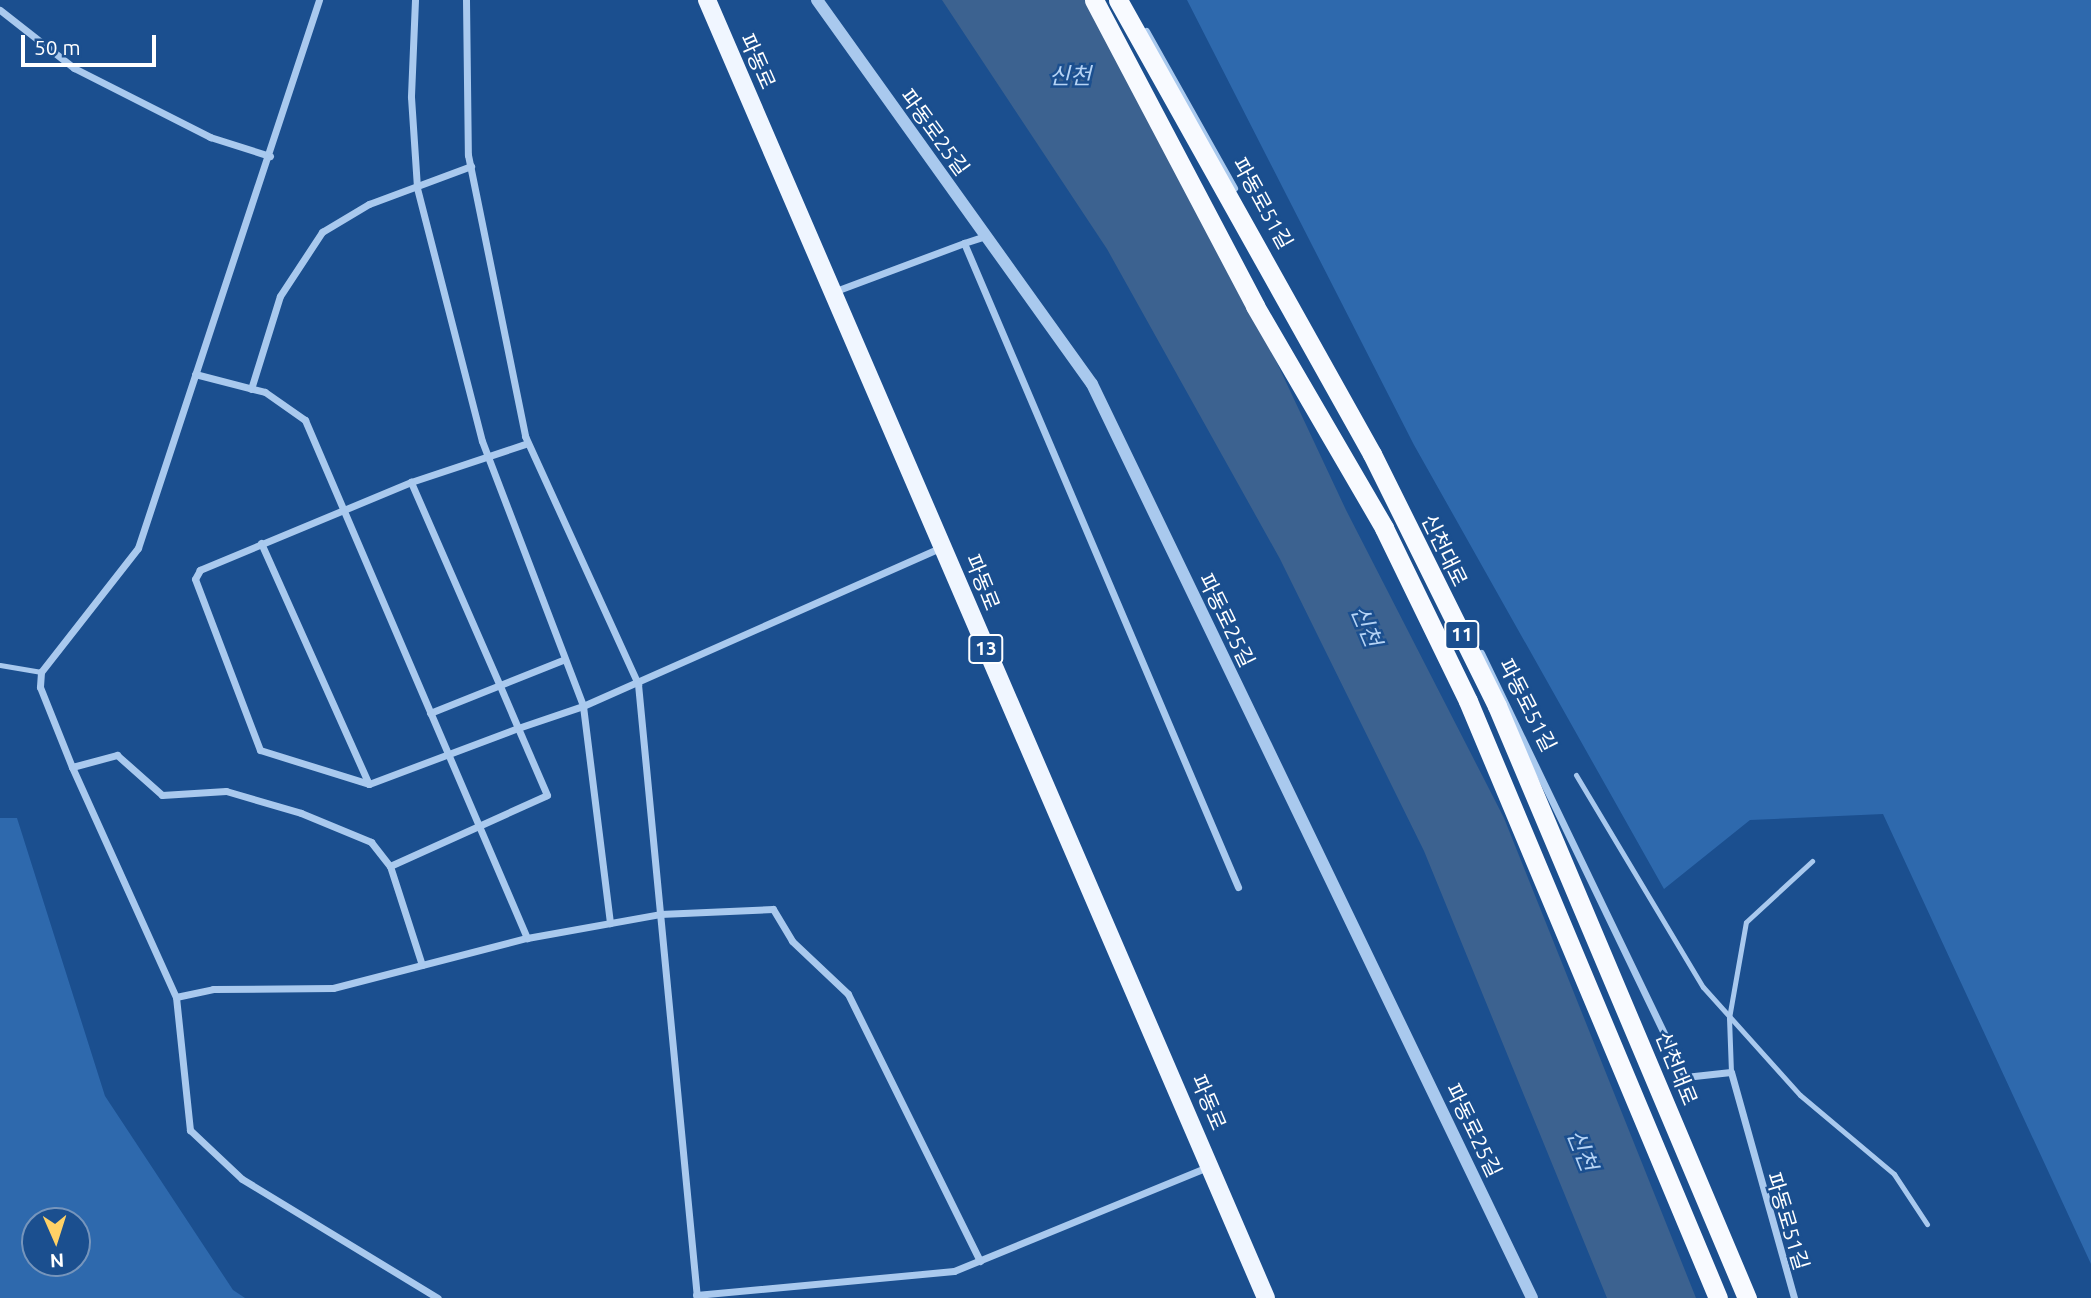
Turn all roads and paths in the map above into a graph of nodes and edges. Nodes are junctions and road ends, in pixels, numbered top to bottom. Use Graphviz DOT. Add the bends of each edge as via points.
graph roads {
  1 [pos="319,0"];
  2 [pos="415,0"];
  3 [pos="466,0"];
  4 [pos="706,0"];
  5 [pos="817,0"];
  6 [pos="1094,0"];
  7 [pos="1118,0"];
  8 [pos="1128,0"];
  9 [pos="0,10"];
  10 [pos="270,156"];
  11 [pos="471,166"];
  12 [pos="417,188"];
  13 [pos="986,236"];
  14 [pos="964,243"];
  15 [pos="832,292"];
  16 [pos="195,374"];
  17 [pos="251,388"];
  18 [pos="528,443"];
  19 [pos="488,455"];
  20 [pos="411,482"];
  21 [pos="343,508"];
  22 [pos="261,543"];
  23 [pos="944,546"];
  24 [pos="565,659"];
  25 [pos="0,665"];
  26 [pos="41,672"];
  27 [pos="636,679"];
  28 [pos="500,686"];
  29 [pos="583,706"];
  30 [pos="430,713"];
  31 [pos="518,728"];
  32 [pos="448,755"];
  33 [pos="72,767"];
  34 [pos="1576,775"];
  35 [pos="369,784"];
  36 [pos="479,828"];
  37 [pos="1812,861"];
  38 [pos="390,866"];
  39 [pos="1238,887"];
  40 [pos="660,914"];
  41 [pos="610,923"];
  42 [pos="527,938"];
  43 [pos="422,965"];
  44 [pos="176,997"];
  45 [pos="1729,1018"];
  46 [pos="1731,1072"];
  47 [pos="1212,1166"];
  48 [pos="1927,1224"];
  49 [pos="980,1261"];
  50 [pos="696,1296"];
  51 [pos="438,1298"];
  52 [pos="1266,1298"];
  53 [pos="1532,1298"];
  54 [pos="1717,1298"];
  55 [pos="1747,1298"];
  56 [pos="1794,1298"];
  1 -- 10 [label="street"];
  2 -- 12 [label="street" via="411,97"];
  3 -- 11 [label="street"];
  4 -- 15 [label="main road, 파동로 / 13"];
  5 -- 13 [label="street, 파동로25길"];
  6 -- 54 [label="highway, 11" via="1255,306 1384,528 1462,689"];
  7 -- 55 [label="highway, 신천대로 / 11" via="1372,454 1497,706"];
  8 -- 46 [label="street, 파동로51길" via="1364,422 1567,821 1685,1077"];
  9 -- 10 [label="street" via="74,68 211,137"];
  10 -- 16 [label="street"];
  11 -- 12 [label="street"];
  11 -- 18 [label="street"];
  12 -- 17 [label="street" via="369,204 322,232 280,296"];
  12 -- 19 [label="street"];
  13 -- 14 [label="street"];
  13 -- 53 [label="street, 파동로25길" via="1092,384"];
  14 -- 15 [label="street"];
  14 -- 39 [label="street"];
  15 -- 23 [label="main road, 파동로 / 13"];
  16 -- 17 [label="street"];
  16 -- 26 [label="street" via="138,548"];
  17 -- 21 [label="street" via="305,420"];
  18 -- 19 [label="street"];
  18 -- 27 [label="street"];
  19 -- 20 [label="street"];
  19 -- 24 [label="street"];
  20 -- 21 [label="street"];
  20 -- 28 [label="street"];
  21 -- 22 [label="street"];
  21 -- 30 [label="street"];
  22 -- 35 [label="street"];
  22 -- 35 [label="street" via="200,570 195,579 260,750"];
  23 -- 27 [label="street"];
  23 -- 47 [label="main road, 파동로 / 13"];
  24 -- 28 [label="street"];
  24 -- 29 [label="street"];
  25 -- 26 [label="lane"];
  26 -- 33 [label="street" via="40,687"];
  27 -- 29 [label="street"];
  27 -- 40 [label="street"];
  28 -- 30 [label="street"];
  28 -- 31 [label="street"];
  29 -- 31 [label="street"];
  29 -- 41 [label="street"];
  30 -- 32 [label="street"];
  31 -- 32 [label="street"];
  31 -- 36 [label="street" via="547,795"];
  32 -- 35 [label="street"];
  32 -- 36 [label="street"];
  33 -- 38 [label="street" via="117,755 162,795 226,791 288,810 371,842"];
  33 -- 44 [label="street"];
  34 -- 45 [label="lane" via="1703,987"];
  36 -- 38 [label="street"];
  36 -- 42 [label="street"];
  37 -- 45 [label="lane" via="1746,922"];
  38 -- 43 [label="street"];
  40 -- 41 [label="street"];
  40 -- 49 [label="street" via="773,909 792,941 848,994"];
  40 -- 50 [label="street"];
  41 -- 42 [label="street"];
  42 -- 43 [label="street"];
  43 -- 44 [label="street" via="333,988 213,989"];
  44 -- 51 [label="street" via="190,1130 242,1180"];
  45 -- 46 [label="lane"];
  45 -- 48 [label="lane" via="1800,1094 1894,1174"];
  46 -- 56 [label="street, 파동로51길"];
  47 -- 49 [label="street"];
  47 -- 52 [label="main road, 파동로 / 13"];
  49 -- 50 [label="street" via="954,1271"];
}
